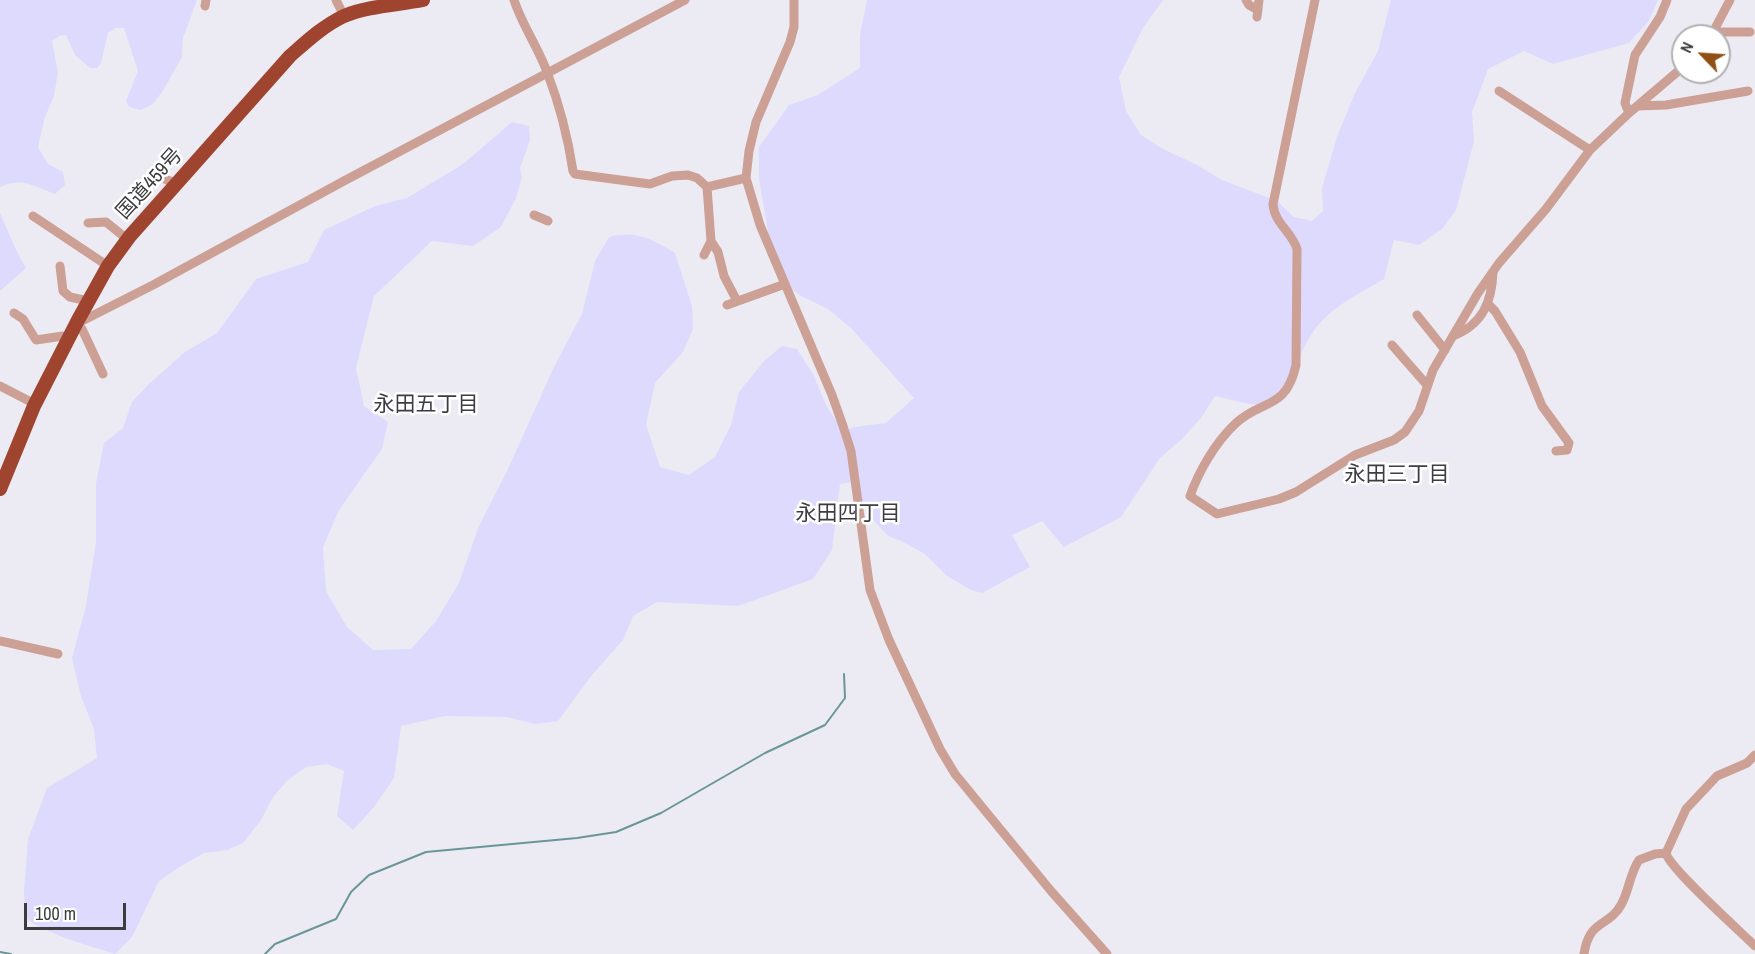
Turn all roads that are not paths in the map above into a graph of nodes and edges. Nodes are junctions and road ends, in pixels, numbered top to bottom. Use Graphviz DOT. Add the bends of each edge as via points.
graph roads {
  1 [pos="336,0"];
  2 [pos="423,0"];
  3 [pos="513,0"];
  4 [pos="685,0"];
  5 [pos="794,0"];
  6 [pos="1246,0"];
  7 [pos="1259,0"];
  8 [pos="1315,0"];
  9 [pos="1667,0"];
  10 [pos="1730,0"];
  11 [pos="344,16"];
  12 [pos="1717,24"];
  13 [pos="1750,32"];
  14 [pos="1731,33"];
  15 [pos="548,73"];
  16 [pos="1671,77"];
  17 [pos="1748,91"];
  18 [pos="1499,92"];
  19 [pos="1637,106"];
  20 [pos="1629,113"];
  21 [pos="1590,150"];
  22 [pos="746,178"];
  23 [pos="707,187"];
  24 [pos="534,215"];
  25 [pos="33,216"];
  26 [pos="548,221"];
  27 [pos="88,223"];
  28 [pos="127,239"];
  29 [pos="711,241"];
  30 [pos="704,255"];
  31 [pos="60,266"];
  32 [pos="108,266"];
  33 [pos="1493,272"];
  34 [pos="785,284"];
  35 [pos="88,301"];
  36 [pos="737,302"];
  37 [pos="1488,304"];
  38 [pos="727,305"];
  39 [pos="14,313"];
  40 [pos="1416,315"];
  41 [pos="76,324"];
  42 [pos="1453,336"];
  43 [pos="69,338"];
  44 [pos="1392,345"];
  45 [pos="1445,350"];
  46 [pos="104,374"];
  47 [pos="1427,385"];
  48 [pos="0,386"];
  49 [pos="35,404"];
  50 [pos="1556,451"];
  51 [pos="0,489"];
  52 [pos="0,641"];
  53 [pos="58,654"];
  54 [pos="1755,755"];
  55 [pos="1666,853"];
  56 [pos="1755,946"];
  57 [pos="1107,954"];
  58 [pos="1584,954"];
  1 -- 11 [label="street"];
  2 -- 11 [label="highway, 国道459号"];
  3 -- 15 [label="street"];
  4 -- 15 [label="street"];
  5 -- 22 [label="street" via="790,42 756,122"];
  6 -- 7 [label="street" via="1257,14"];
  8 -- 47 [label="street" via="1273,204 1274,214 1297,249 1294,375 1279,398 1233,425 1209,458 1190,496 1217,514 1296,492 1355,456 1405,432 1419,411"];
  9 -- 20 [label="street" via="1635,55 1625,103"];
  10 -- 12 [label="street"];
  11 -- 28 [label="highway, 国道459号" via="320,30 290,56 171,182"];
  13 -- 14 [label="street"];
  15 -- 23 [label="street" via="576,174 650,184 688,175"];
  15 -- 41 [label="street"];
  16 -- 19 [label="street"];
  17 -- 19 [label="street"];
  18 -- 21 [label="street"];
  19 -- 20 [label="street"];
  20 -- 21 [label="street"];
  21 -- 33 [label="street"];
  22 -- 23 [label="street"];
  22 -- 34 [label="street" via="760,225"];
  23 -- 29 [label="street"];
  24 -- 26 [label="street"];
  25 -- 32 [label="street"];
  27 -- 28 [label="street" via="106,222"];
  28 -- 32 [label="highway, 国道459号"];
  29 -- 30 [label="street"];
  29 -- 36 [label="street"];
  31 -- 35 [label="street" via="63,291"];
  32 -- 35 [label="highway, 国道459号"];
  33 -- 37 [label="street"];
  33 -- 42 [label="street"];
  34 -- 36 [label="street"];
  34 -- 57 [label="street" via="851,451 870,590 940,749 955,774"];
  35 -- 41 [label="highway, 国道459号"];
  36 -- 38 [label="street"];
  37 -- 42 [label="street" via="1474,325"];
  37 -- 50 [label="street" via="1520,351 1542,406 1569,443 1567,450"];
  39 -- 43 [label="street" via="23,319 36,340"];
  40 -- 45 [label="street"];
  41 -- 43 [label="highway, 国道459号"];
  41 -- 46 [label="street"];
  42 -- 45 [label="street"];
  43 -- 49 [label="highway, 国道459号"];
  44 -- 47 [label="street"];
  45 -- 47 [label="street"];
  48 -- 49 [label="street"];
  49 -- 51 [label="highway, 国道459号"];
  52 -- 53 [label="street"];
  54 -- 55 [label="street" via="1747,763 1717,776 1686,809"];
  55 -- 56 [label="street"];
  55 -- 58 [label="street" via="1639,860 1620,906 1592,931"];
}
